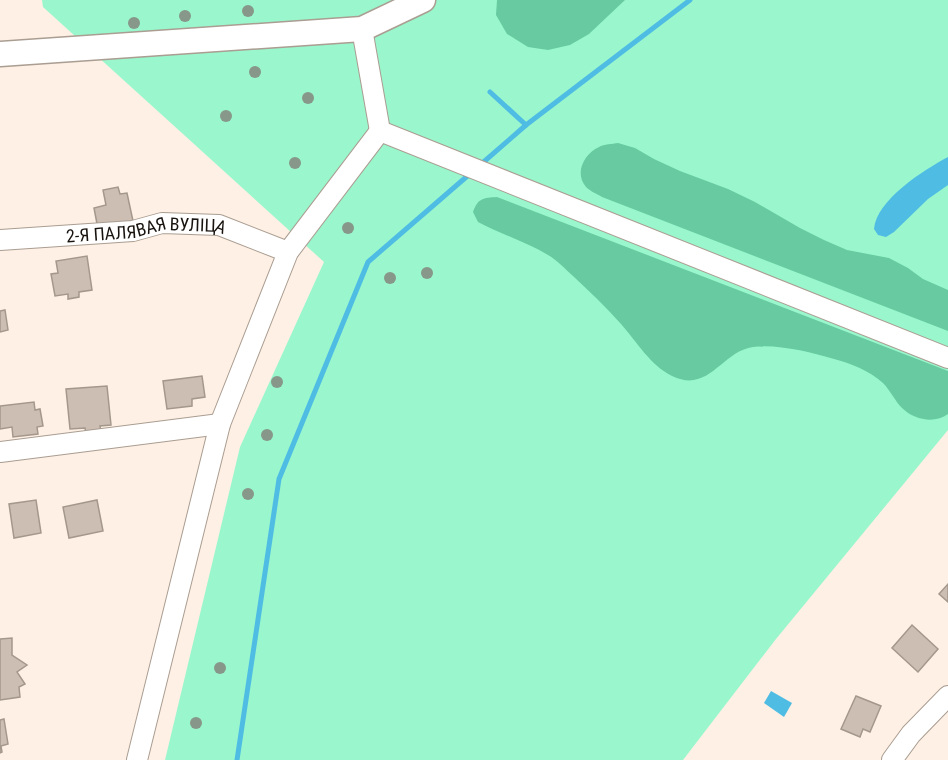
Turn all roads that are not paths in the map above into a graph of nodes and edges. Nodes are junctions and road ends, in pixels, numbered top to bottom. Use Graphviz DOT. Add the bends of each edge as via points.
graph roads {
  1 [pos="423,0"];
  2 [pos="362,29"];
  3 [pos="0,54"];
  4 [pos="380,131"];
  5 [pos="0,240"];
  6 [pos="288,252"];
  7 [pos="948,358"];
  8 [pos="220,424"];
  9 [pos="0,452"];
  10 [pos="948,696"];
  11 [pos="136,760"];
  12 [pos="892,760"];
  1 -- 2 [label="street"];
  2 -- 3 [label="street"];
  2 -- 4 [label="street"];
  4 -- 6 [label="street"];
  4 -- 7 [label="street"];
  5 -- 6 [label="street, 2-Я ПАЛЯВАЯ ВУЛІЦА" via="133,231 162,223 196,224 219,225"];
  6 -- 8 [label="street"];
  8 -- 9 [label="street"];
  8 -- 11 [label="street"];
  10 -- 12 [label="street"];
}
